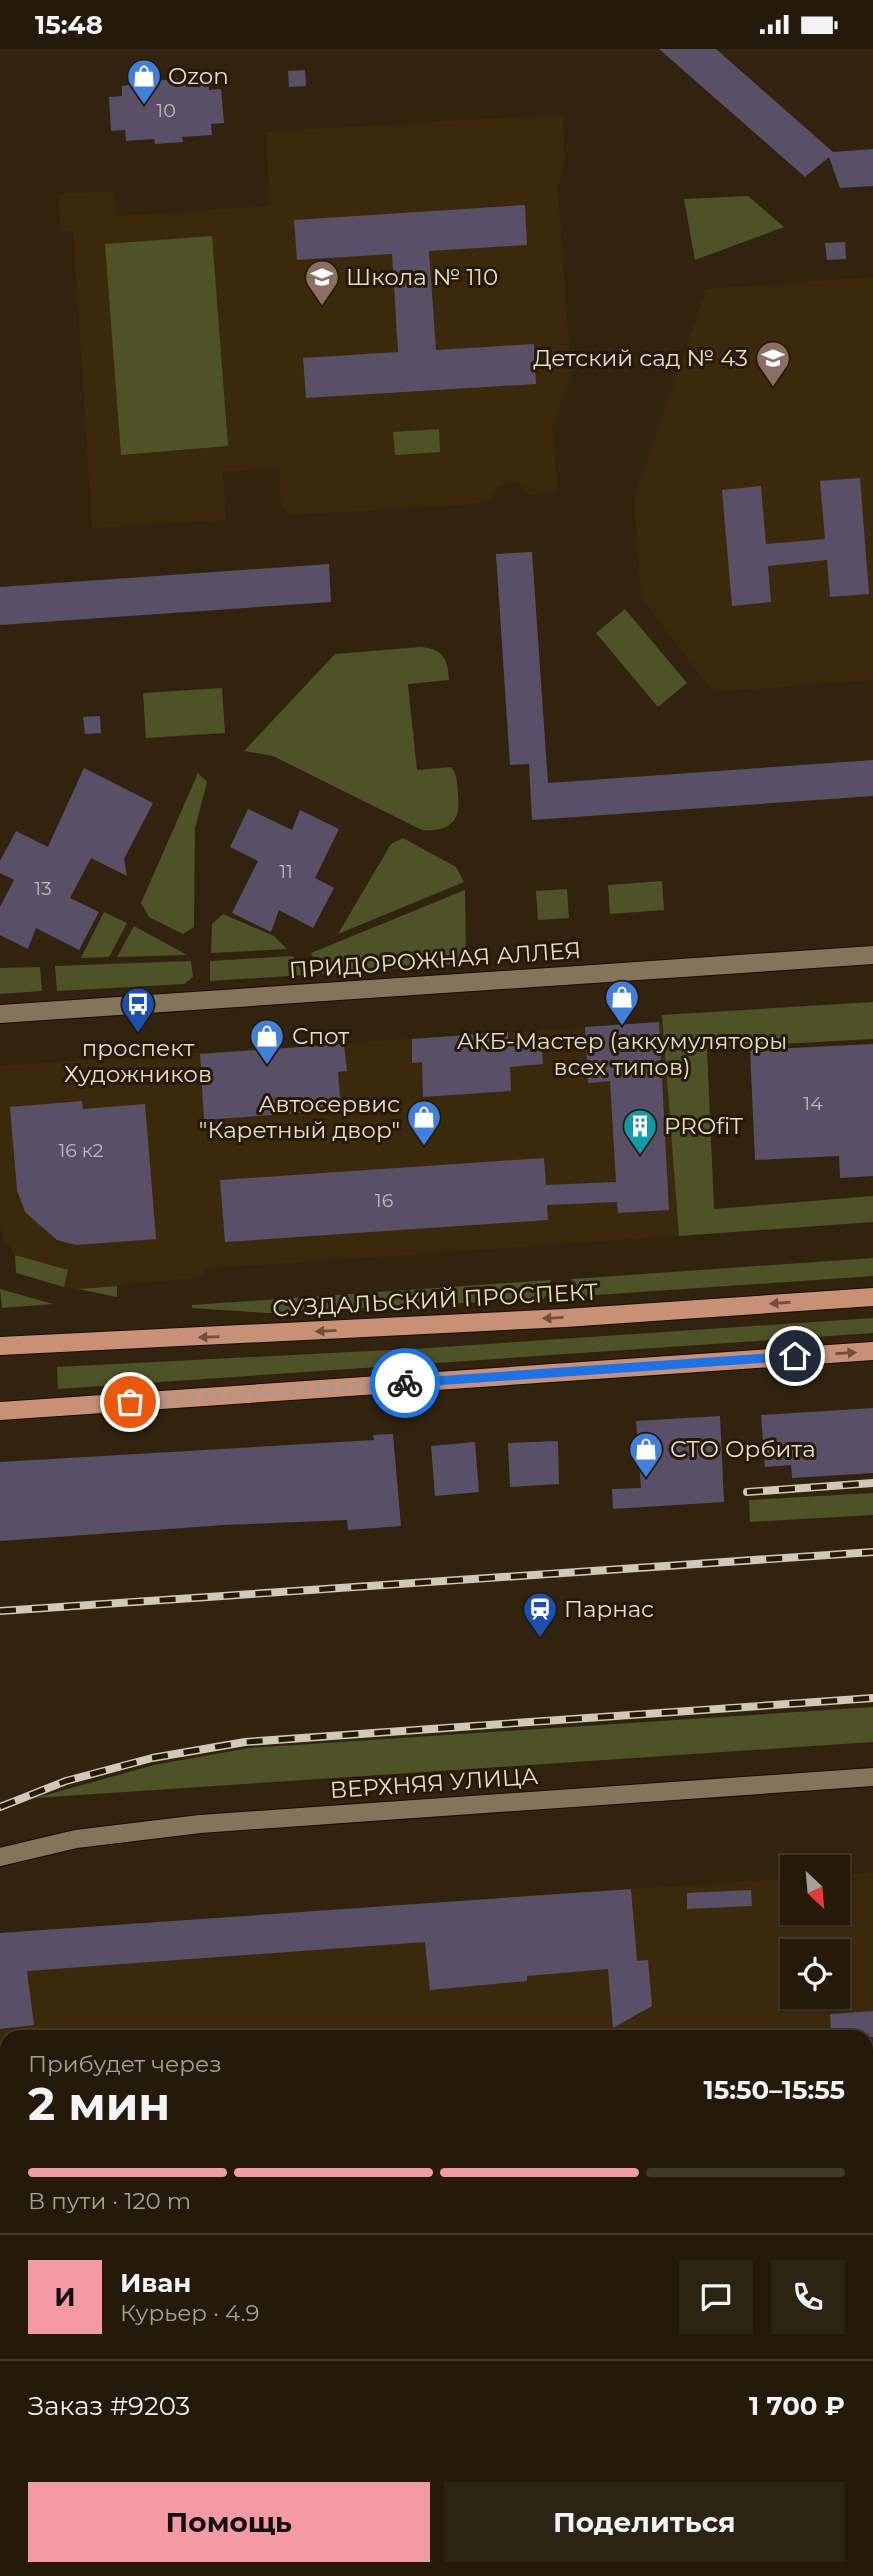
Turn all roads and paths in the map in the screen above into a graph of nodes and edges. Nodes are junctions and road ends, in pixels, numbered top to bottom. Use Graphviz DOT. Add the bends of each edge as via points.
graph roads {
  1 [pos="873,955"];
  2 [pos="0,1014"];
  3 [pos="873,1297"];
  4 [pos="0,1346"];
  5 [pos="873,1351"];
  6 [pos="0,1411"];
  7 [pos="873,1777"];
  8 [pos="0,1857"];
  1 -- 2 [label="street, ПРИДОРОЖНАЯ АЛЛЕЯ"];
  3 -- 4 [label="main road, СУЗДАЛЬСКИЙ ПРОСПЕКТ, one-way" via="551,1319"];
  6 -- 5 [label="main road, one-way"];
  7 -- 8 [label="street, ВЕРХНЯЯ УЛИЦА" via="200,1824 76,1839"];
}
